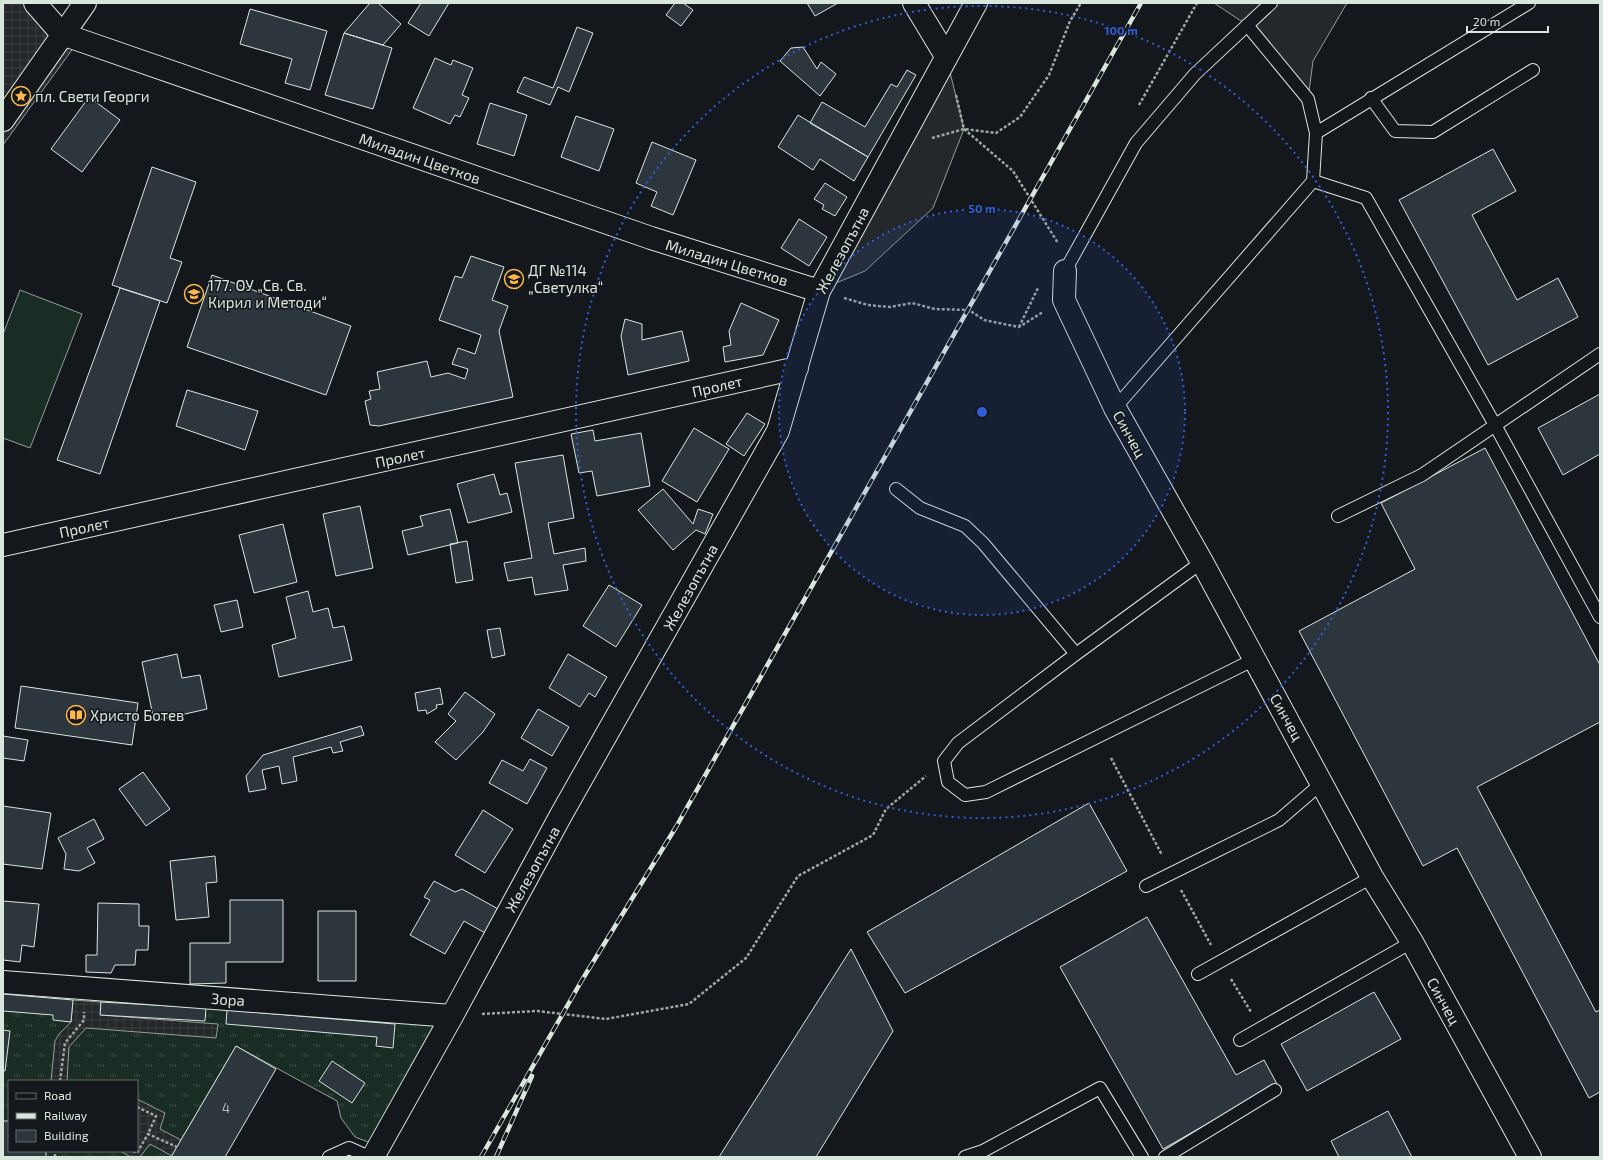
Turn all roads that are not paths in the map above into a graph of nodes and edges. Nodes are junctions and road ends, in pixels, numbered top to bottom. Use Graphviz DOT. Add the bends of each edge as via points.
graph roads {
  1 [pos="35,3"];
  2 [pos="85,3"];
  3 [pos="914,3"];
  4 [pos="976,3"];
  5 [pos="1270,3"];
  6 [pos="1529,3"];
  7 [pos="1247,25"];
  8 [pos="62,34"];
  9 [pos="946,56"];
  10 [pos="1533,70"];
  11 [pos="1371,98"];
  12 [pos="3,120"];
  13 [pos="1316,133"];
  14 [pos="1312,181"];
  15 [pos="1065,271"];
  16 [pos="819,290"];
  17 [pos="1600,354"];
  18 [pos="797,368"];
  19 [pos="1116,408"];
  20 [pos="1495,426"];
  21 [pos="896,489"];
  22 [pos="1338,516"];
  23 [pos="3,545"];
  24 [pos="1202,562"];
  25 [pos="1600,617"];
  26 [pos="1076,654"];
  27 [pos="1255,659"];
  28 [pos="1322,783"];
  29 [pos="1372,877"];
  30 [pos="1146,886"];
  31 [pos="1412,942"];
  32 [pos="1198,974"];
  33 [pos="3,982"];
  34 [pos="452,1016"];
  35 [pos="1240,1040"];
  36 [pos="1275,1090"];
  37 [pos="330,1157"];
  38 [pos="369,1157"];
  39 [pos="373,1157"];
  40 [pos="965,1157"];
  41 [pos="1142,1157"];
  42 [pos="1165,1157"];
  43 [pos="1530,1157"];
  1 -- 8 [label="street, Миладин Цветков"];
  2 -- 8 [label="street"];
  3 -- 9 [label="street"];
  4 -- 9 [label="street, Железопътна"];
  5 -- 7 [label="lane"];
  6 -- 11 [label="lane"];
  7 -- 13 [label="lane" via="1308,99"];
  7 -- 15 [label="lane" via="1194,74 1136,143"];
  8 -- 12 [label="street"];
  8 -- 16 [label="street, Миладин Цветков" via="651,238"];
  9 -- 16 [label="street, Железопътна"];
  10 -- 11 [label="lane" via="1432,132 1395,131"];
  11 -- 13 [label="lane"];
  13 -- 14 [label="lane"];
  14 -- 19 [label="lane"];
  14 -- 20 [label="lane" via="1366,198"];
  15 -- 19 [label="street, Синчец" via="1064,300"];
  16 -- 18 [label="street, Железопътна"];
  17 -- 20 [label="lane"];
  18 -- 23 [label="street, Пролет"];
  18 -- 34 [label="street, Железопътна" via="778,430 561,815"];
  19 -- 24 [label="street, Синчец"];
  20 -- 22 [label="lane" via="1422,475"];
  20 -- 25 [label="lane"];
  21 -- 26 [label="lane" via="920,508 970,530"];
  24 -- 26 [label="lane"];
  24 -- 27 [label="street, Синчец"];
  26 -- 27 [label="lane" via="958,743 944,761 948,782 965,794 986,792"];
  27 -- 28 [label="street, Синчец"];
  28 -- 29 [label="street, Синчец"];
  28 -- 30 [label="lane" via="1279,820"];
  29 -- 31 [label="street, Синчец"];
  29 -- 32 [label="lane"];
  31 -- 35 [label="lane"];
  31 -- 43 [label="street, Синчец"];
  33 -- 34 [label="street, Зора"];
  34 -- 39 [label="street, Железопътна"];
  36 -- 42 [label="lane"];
  37 -- 38 [label="lane" via="349,1148"];
  40 -- 41 [label="lane" via="1100,1088"];
}
